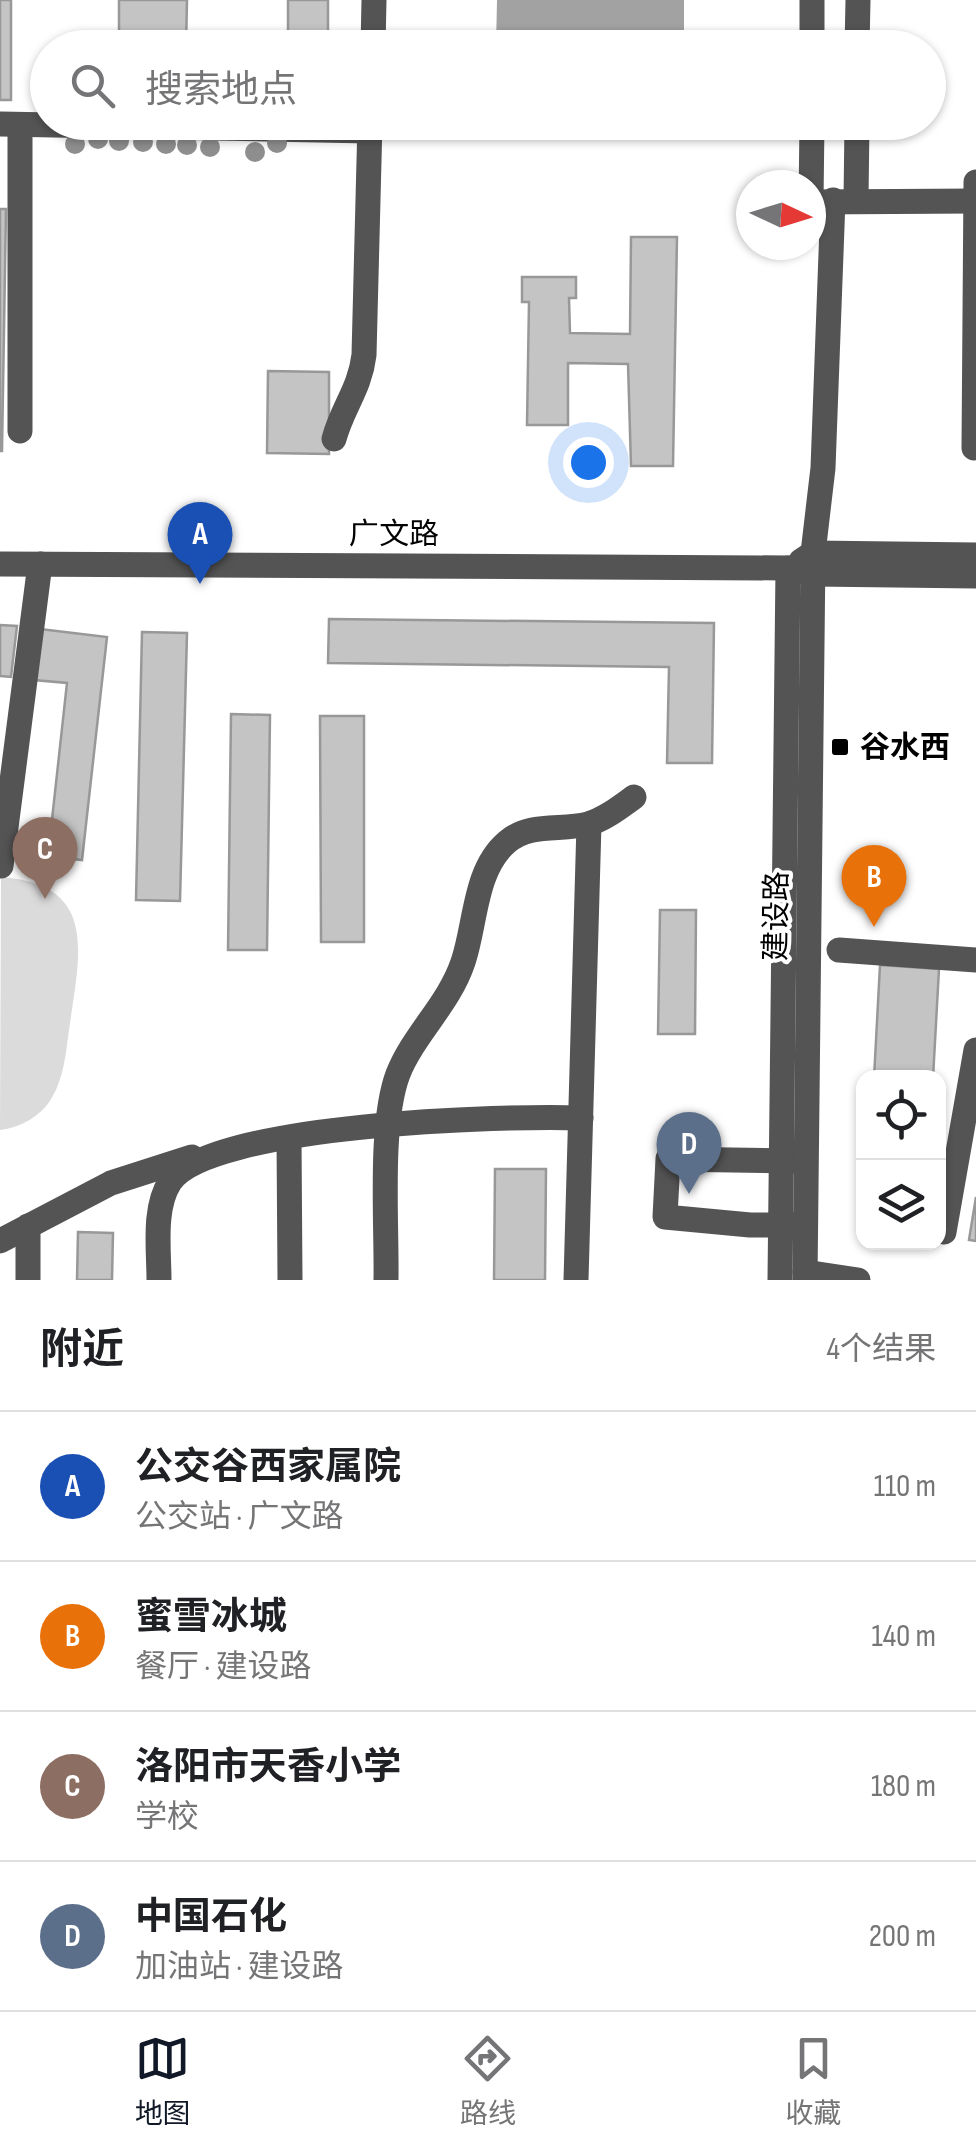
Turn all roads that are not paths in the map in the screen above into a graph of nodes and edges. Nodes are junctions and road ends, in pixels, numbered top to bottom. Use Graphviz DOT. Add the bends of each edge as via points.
graph roads {
  1 [pos="374,0"];
  2 [pos="812,0"];
  3 [pos="858,0"];
  4 [pos="373,30"];
  5 [pos="812,30"];
  6 [pos="857,30"];
  7 [pos="10,124"];
  8 [pos="370,140"];
  9 [pos="816,140"];
  10 [pos="850,140"];
  11 [pos="976,182"];
  12 [pos="828,200"];
  13 [pos="976,201"];
  14 [pos="20,431"];
  15 [pos="334,439"];
  16 [pos="974,448"];
  17 [pos="976,555"];
  18 [pos="0,564"];
  19 [pos="40,564"];
  20 [pos="805,565"];
  21 [pos="976,576"];
  22 [pos="634,797"];
  23 [pos="589,824"];
  24 [pos="2,866"];
  25 [pos="839,950"];
  26 [pos="976,960"];
  27 [pos="976,1050"];
  28 [pos="581,1118"];
  29 [pos="388,1126"];
  30 [pos="289,1138"];
  31 [pos="226,1148"];
  32 [pos="793,1161"];
  33 [pos="946,1221"];
  34 [pos="792,1225"];
  35 [pos="28,1226"];
  36 [pos="0,1241"];
  37 [pos="796,1277"];
  38 [pos="28,1280"];
  39 [pos="159,1280"];
  40 [pos="290,1280"];
  41 [pos="386,1280"];
  42 [pos="576,1280"];
  43 [pos="858,1280"];
  1 -- 4 [label="street"];
  2 -- 5 [label="street"];
  3 -- 6 [label="street"];
  7 -- 14 [label="street"];
  8 -- 15 [label="street" via="364,356"];
  9 -- 12 [label="street"];
  10 -- 12 [label="street"];
  11 -- 13 [label="street"];
  12 -- 13 [label="street"];
  12 -- 20 [label="street, 建设路" via="823,468"];
  13 -- 16 [label="street"];
  17 -- 20 [label="street, 广文路"];
  18 -- 19 [label="street, 广文路"];
  19 -- 20 [label="street, 广文路"];
  19 -- 24 [label="street"];
  20 -- 21 [label="street, 广文路"];
  20 -- 32 [label="street, 建设路"];
  22 -- 23 [label="street"];
  23 -- 28 [label="street"];
  23 -- 29 [label="street" via="520,834 497,854 456,983 399,1072"];
  25 -- 26 [label="street"];
  27 -- 33 [label="street"];
  28 -- 29 [label="street"];
  28 -- 42 [label="street"];
  29 -- 30 [label="street"];
  29 -- 41 [label="street"];
  30 -- 31 [label="street"];
  30 -- 40 [label="street"];
  31 -- 35 [label="street" via="110,1184"];
  31 -- 39 [label="street" via="170,1180 162,1200"];
  32 -- 34 [label="street, 建设路"];
  32 -- 34 [label="street" via="668,1159 666,1217"];
  34 -- 37 [label="street, 建设路"];
  35 -- 36 [label="street"];
  35 -- 38 [label="street"];
  37 -- 43 [label="street"];
}
